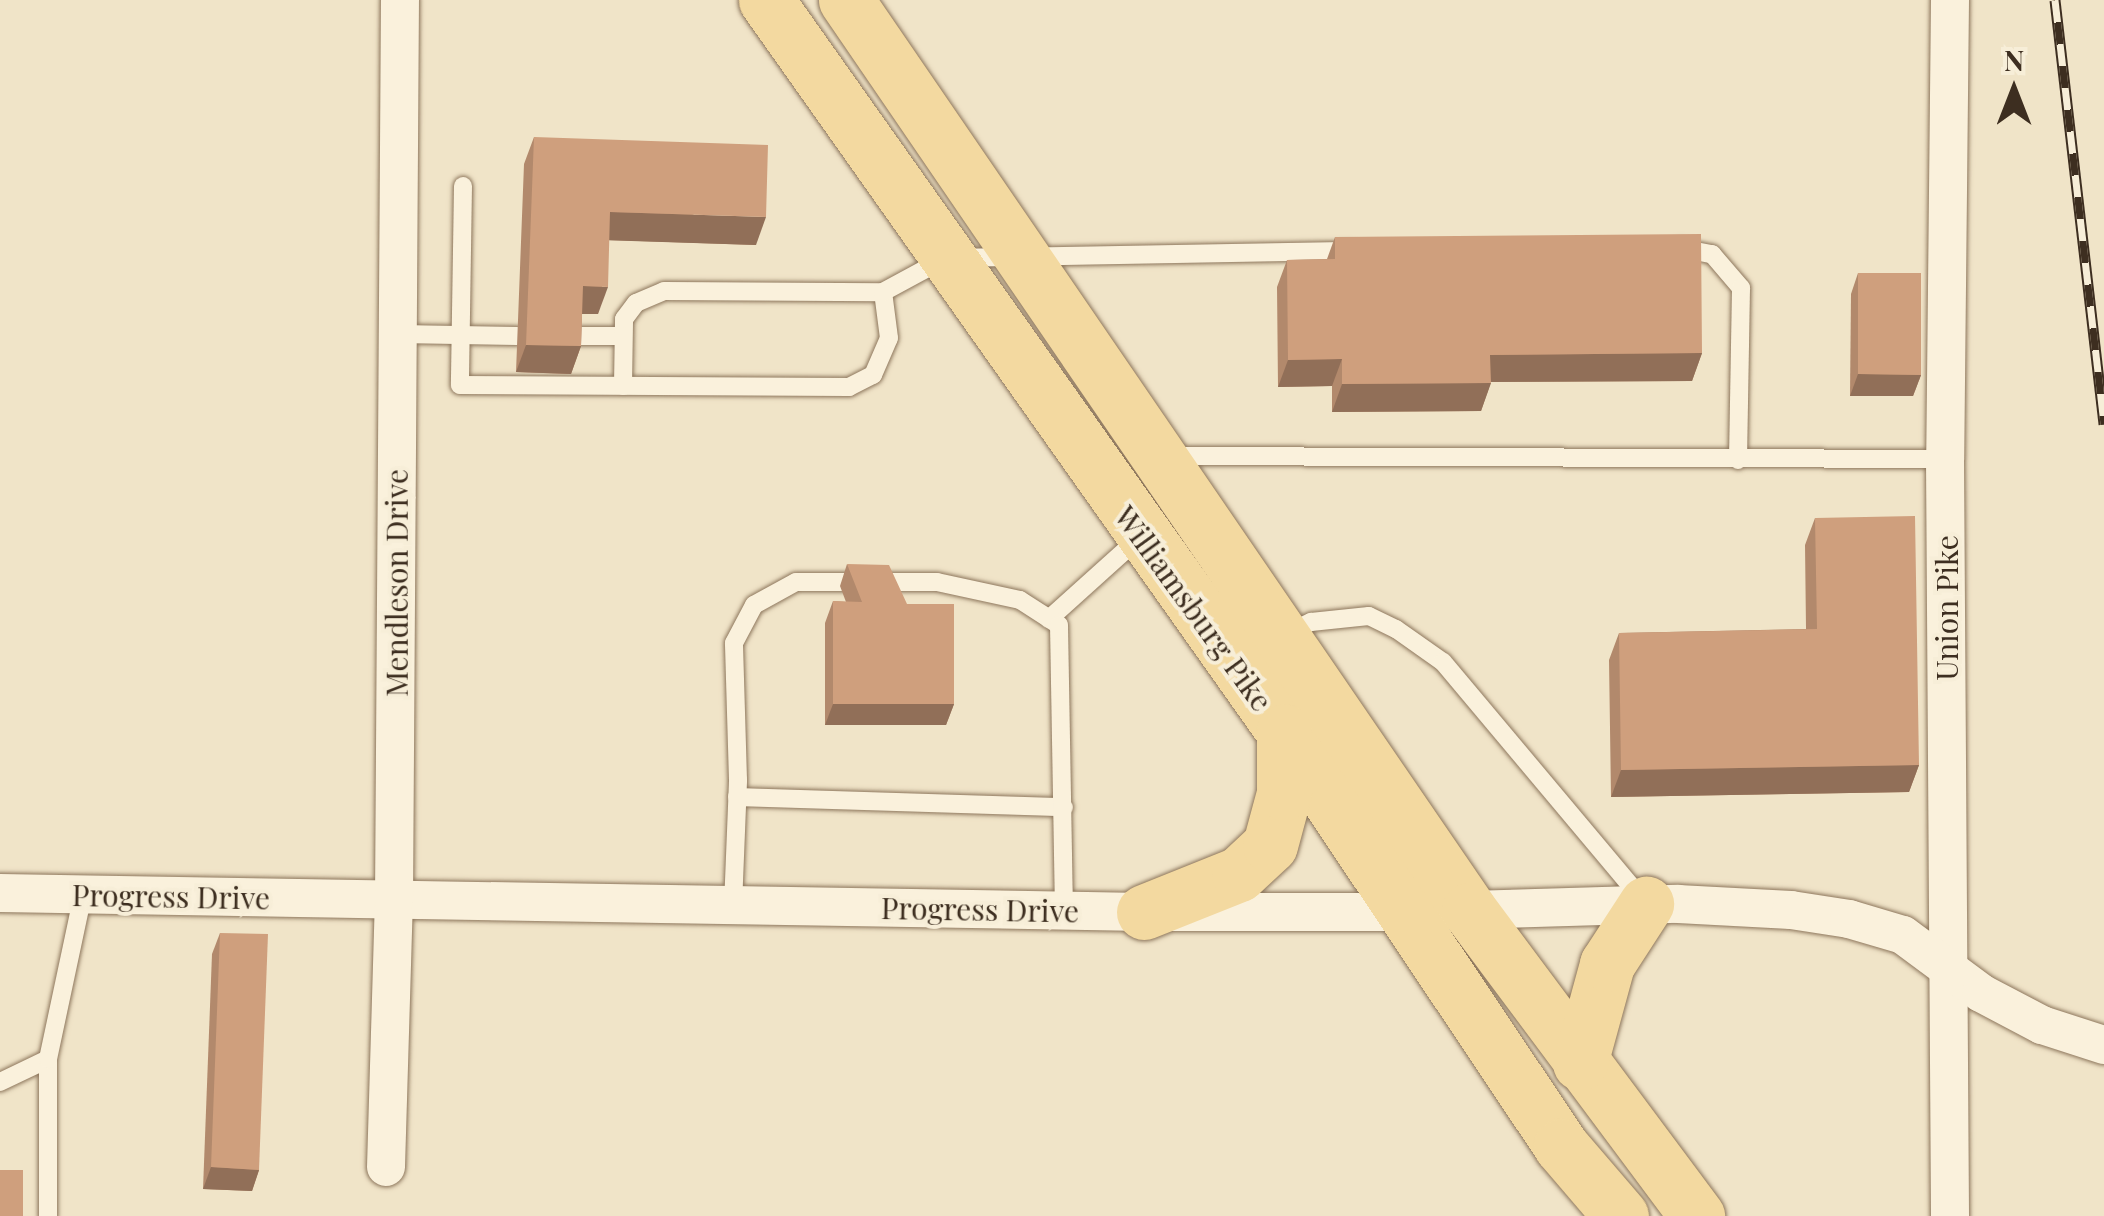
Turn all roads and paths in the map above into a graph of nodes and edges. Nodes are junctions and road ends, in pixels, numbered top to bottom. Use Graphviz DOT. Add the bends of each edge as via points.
graph roads {
  1 [pos="400,0"];
  2 [pos="766,0"];
  3 [pos="846,0"];
  4 [pos="1950,0"];
  5 [pos="463,186"];
  6 [pos="1663,248"];
  7 [pos="1374,251"];
  8 [pos="1019,255"];
  9 [pos="946,258"];
  10 [pos="883,292"];
  11 [pos="398,334"];
  12 [pos="460,336"];
  13 [pos="518,336"];
  14 [pos="572,336"];
  15 [pos="622,336"];
  16 [pos="622,386"];
  17 [pos="1162,456"];
  18 [pos="1945,459"];
  19 [pos="1738,460"];
  20 [pos="1142,536"];
  21 [pos="1049,619"];
  22 [pos="1284,636"];
  23 [pos="1284,732"];
  24 [pos="737,797"];
  25 [pos="1064,807"];
  26 [pos="0,893"];
  27 [pos="83,894"];
  28 [pos="394,901"];
  29 [pos="1646,904"];
  30 [pos="732,906"];
  31 [pos="1470,910"];
  32 [pos="1064,911"];
  33 [pos="1144,912"];
  34 [pos="1401,912"];
  35 [pos="1946,968"];
  36 [pos="2104,1045"];
  37 [pos="48,1058"];
  38 [pos="1580,1063"];
  39 [pos="0,1082"];
  40 [pos="386,1167"];
  41 [pos="48,1216"];
  42 [pos="1621,1216"];
  43 [pos="1697,1216"];
  44 [pos="1950,1216"];
  1 -- 11 [label="street, Mendleson Drive"];
  2 -- 9 [label="main road, Williamsburg Pike"];
  3 -- 8 [label="main road, Williamsburg Pike"];
  4 -- 18 [label="street, Union Pike"];
  5 -- 12 [label="lane"];
  6 -- 19 [label="lane" via="1712,254 1741,288"];
  7 -- 8 [label="lane"];
  8 -- 9 [label="lane"];
  8 -- 17 [label="main road, Williamsburg Pike"];
  9 -- 10 [label="lane"];
  9 -- 20 [label="main road, Williamsburg Pike"];
  10 -- 15 [label="lane" via="664,290 636,303"];
  10 -- 16 [label="lane" via="888,338 873,376 849,387"];
  11 -- 12 [label="lane"];
  11 -- 28 [label="street, Mendleson Drive"];
  12 -- 13 [label="lane"];
  12 -- 16 [label="lane" via="460,385"];
  14 -- 15 [label="lane"];
  15 -- 16 [label="lane"];
  17 -- 19 [label="lane"];
  17 -- 22 [label="main road, Williamsburg Pike"];
  18 -- 19 [label="lane"];
  18 -- 35 [label="street, Union Pike"];
  20 -- 21 [label="lane"];
  20 -- 23 [label="main road, Williamsburg Pike"];
  21 -- 24 [label="lane" via="1020,600 937,582 796,582 754,606 734,643"];
  21 -- 25 [label="lane" via="1059,624"];
  22 -- 29 [label="lane" via="1311,622 1369,616 1443,662"];
  22 -- 31 [label="main road, Williamsburg Pike"];
  23 -- 33 [label="main road" via="1284,793 1270,845 1239,874"];
  23 -- 34 [label="main road, Williamsburg Pike"];
  24 -- 25 [label="lane"];
  24 -- 30 [label="lane"];
  25 -- 32 [label="lane"];
  26 -- 27 [label="street, Progress Drive"];
  27 -- 28 [label="street, Progress Drive"];
  27 -- 37 [label="lane"];
  28 -- 30 [label="street, Progress Drive"];
  28 -- 40 [label="street, Mendleson Drive"];
  29 -- 31 [label="street, Progress Drive"];
  29 -- 35 [label="street, Progress Drive" via="1849,919 1903,935"];
  29 -- 38 [label="main road" via="1606,964"];
  30 -- 32 [label="street, Progress Drive"];
  31 -- 34 [label="street, Progress Drive"];
  31 -- 38 [label="main road, Williamsburg Pike"];
  32 -- 33 [label="street, Progress Drive"];
  33 -- 34 [label="street, Progress Drive"];
  34 -- 42 [label="main road, Williamsburg Pike" via="1561,1146"];
  35 -- 36 [label="street, Progress Drive" via="2042,1025"];
  35 -- 44 [label="street, Union Pike"];
  37 -- 39 [label="lane"];
  37 -- 41 [label="lane"];
  38 -- 43 [label="main road, Williamsburg Pike"];
}
